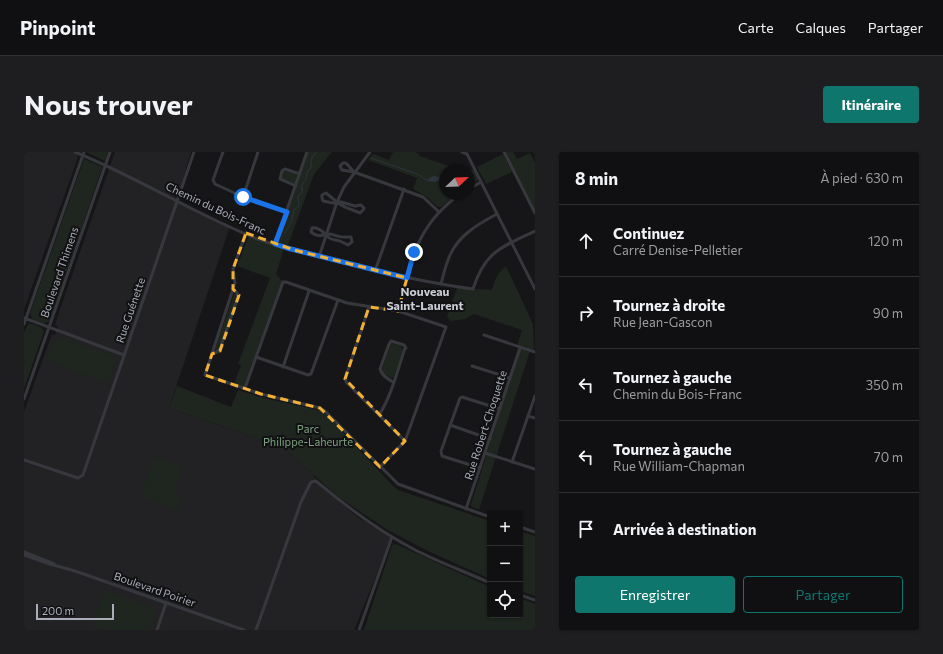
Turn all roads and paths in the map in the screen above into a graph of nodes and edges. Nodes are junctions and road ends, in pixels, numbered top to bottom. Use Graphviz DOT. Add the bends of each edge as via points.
graph roads {
  1 [pos="75,152"];
  2 [pos="110,152"];
  3 [pos="194,152"];
  4 [pos="223,152"];
  5 [pos="258,152"];
  6 [pos="307,152"];
  7 [pos="370,152"];
  8 [pos="462,152"];
  9 [pos="504,152"];
  10 [pos="83,153"];
  11 [pos="467,153"];
  12 [pos="106,165"];
  13 [pos="354,172"];
  14 [pos="300,174"];
  15 [pos="481,182"];
  16 [pos="296,186"];
  17 [pos="475,186"];
  18 [pos="404,190"];
  19 [pos="243,197"];
  20 [pos="177,200"];
  21 [pos="453,200"];
  22 [pos="337,202"];
  23 [pos="287,212"];
  24 [pos="439,212"];
  25 [pos="535,213"];
  26 [pos="497,214"];
  27 [pos="535,231"];
  28 [pos="246,234"];
  29 [pos="326,235"];
  30 [pos="511,243"];
  31 [pos="275,244"];
  32 [pos="320,257"];
  33 [pos="375,271"];
  34 [pos="407,278"];
  35 [pos="441,284"];
  36 [pos="233,289"];
  37 [pos="535,290"];
  38 [pos="309,291"];
  39 [pos="338,300"];
  40 [pos="369,307"];
  41 [pos="398,310"];
  42 [pos="25,319"];
  43 [pos="24,324"];
  44 [pos="49,328"];
  45 [pos="484,335"];
  46 [pos="520,348"];
  47 [pos="535,352"];
  48 [pos="212,354"];
  49 [pos="124,355"];
  50 [pos="256,357"];
  51 [pos="472,366"];
  52 [pos="283,367"];
  53 [pos="510,378"];
  54 [pos="393,382"];
  55 [pos="245,388"];
  56 [pos="535,396"];
  57 [pos="24,398"];
  58 [pos="500,409"];
  59 [pos="378,415"];
  60 [pos="528,416"];
  61 [pos="535,418"];
  62 [pos="450,425"];
  63 [pos="490,439"];
  64 [pos="405,441"];
  65 [pos="485,453"];
  66 [pos="24,460"];
  67 [pos="512,462"];
  68 [pos="380,467"];
  69 [pos="480,468"];
  70 [pos="535,469"];
  71 [pos="466,509"];
  72 [pos="487,516"];
  73 [pos="523,528"];
  74 [pos="535,532"];
  75 [pos="392,537"];
  76 [pos="24,553"];
  77 [pos="488,582"];
  78 [pos="523,596"];
  79 [pos="535,600"];
  80 [pos="166,603"];
  81 [pos="157,630"];
  82 [pos="244,630"];
  83 [pos="256,630"];
  84 [pos="359,630"];
  1 -- 10 [label="street, Chemin du Bois-Franc"];
  2 -- 12 [label="street, Boulevard Thimens"];
  3 -- 20 [label="street, Rue Guénette"];
  4 -- 19 [label="street" via="213,180 215,184"];
  5 -- 19 [label="street"];
  6 -- 14 [label="street"];
  7 -- 13 [label="street"];
  8 -- 11 [label="street"];
  9 -- 25 [label="street"];
  10 -- 12 [label="street, Chemin du Bois-Franc"];
  10 -- 42 [label="street, Boulevard Thimens"];
  11 -- 15 [label="street"];
  12 -- 20 [label="street, Chemin du Bois-Franc"];
  12 -- 44 [label="street, Boulevard Thimens"];
  13 -- 18 [label="street"];
  13 -- 22 [label="street"];
  14 -- 16 [label="street"];
  14 -- 16 [label="street" via="283,170 280,178"];
  15 -- 17 [label="street"];
  15 -- 26 [label="street"];
  16 -- 23 [label="street"];
  18 -- 24 [label="street" via="423,197"];
  18 -- 33 [label="street"];
  19 -- 23 [label="street"];
  20 -- 28 [label="street, Chemin du Bois-Franc"];
  20 -- 49 [label="street, Rue Guénette"];
  21 -- 24 [label="street"];
  22 -- 22 [label="street" via="326,193 322,195 323,201"];
  22 -- 22 [label="street" via="340,206 360,213 364,210 361,205"];
  22 -- 29 [label="street"];
  23 -- 31 [label="street"];
  24 -- 34 [label="street" via="420,239"];
  26 -- 30 [label="street"];
  26 -- 35 [label="street" via="479,223 453,249"];
  27 -- 30 [label="street"];
  28 -- 31 [label="street, Chemin du Bois-Franc"];
  28 -- 36 [label="street" via="233,269"];
  29 -- 29 [label="street" via="315,227 310,232 322,236"];
  29 -- 29 [label="street" via="346,245 352,242 349,236"];
  29 -- 32 [label="street"];
  30 -- 35 [label="street, Chemin du Bois-Franc" via="490,256 477,274 473,289"];
  30 -- 37 [label="street"];
  31 -- 32 [label="street, Chemin du Bois-Franc"];
  32 -- 33 [label="street, Chemin du Bois-Franc"];
  33 -- 34 [label="street, Chemin du Bois-Franc"];
  34 -- 35 [label="street, Chemin du Bois-Franc"];
  34 -- 41 [label="street"];
  36 -- 48 [label="street"];
  36 -- 48 [label="street" via="238,297 220,349"];
  38 -- 39 [label="street"];
  38 -- 50 [label="street" via="286,282 282,285"];
  38 -- 52 [label="street"];
  39 -- 40 [label="street"];
  39 -- 52 [label="street" via="311,374"];
  40 -- 41 [label="street"];
  40 -- 59 [label="street" via="345,379"];
  41 -- 64 [label="street" via="446,327"];
  42 -- 43 [label="street, Boulevard Thimens"];
  42 -- 44 [label="street"];
  44 -- 49 [label="street"];
  44 -- 57 [label="street, Boulevard Thimens"];
  45 -- 46 [label="street"];
  46 -- 47 [label="street"];
  46 -- 53 [label="street, Rue Robert-Choquette"];
  48 -- 55 [label="street" via="205,375"];
  49 -- 66 [label="street, Rue Guénette" via="83,474 78,478"];
  50 -- 52 [label="street"];
  50 -- 55 [label="street"];
  51 -- 53 [label="street"];
  53 -- 58 [label="street, Rue Robert-Choquette"];
  54 -- 54 [label="street" via="380,370 391,342 404,345 406,348"];
  54 -- 59 [label="street" via="384,407"];
  55 -- 68 [label="street" via="324,410"];
  56 -- 60 [label="street"];
  58 -- 62 [label="street" via="462,397"];
  58 -- 63 [label="street, Rue Robert-Choquette"];
  59 -- 64 [label="street"];
  60 -- 61 [label="street"];
  60 -- 67 [label="street"];
  62 -- 63 [label="street"];
  62 -- 69 [label="street" via="442,456"];
  63 -- 65 [label="street, Rue Robert-Choquette"];
  64 -- 68 [label="street"];
  65 -- 67 [label="street"];
  65 -- 69 [label="street, Rue Robert-Choquette"];
  67 -- 70 [label="street"];
  68 -- 71 [label="street" via="403,487"];
  69 -- 71 [label="street, Rue Robert-Choquette"];
  71 -- 72 [label="street"];
  73 -- 74 [label="street"];
  75 -- 77 [label="street" via="417,551"];
  75 -- 83 [label="street" via="316,481 311,482 300,502"];
  75 -- 84 [label="street"];
  76 -- 80 [label="street, Boulevard Poirier"];
  78 -- 79 [label="street"];
  80 -- 81 [label="street"];
  80 -- 82 [label="street, Boulevard Poirier"];
}
